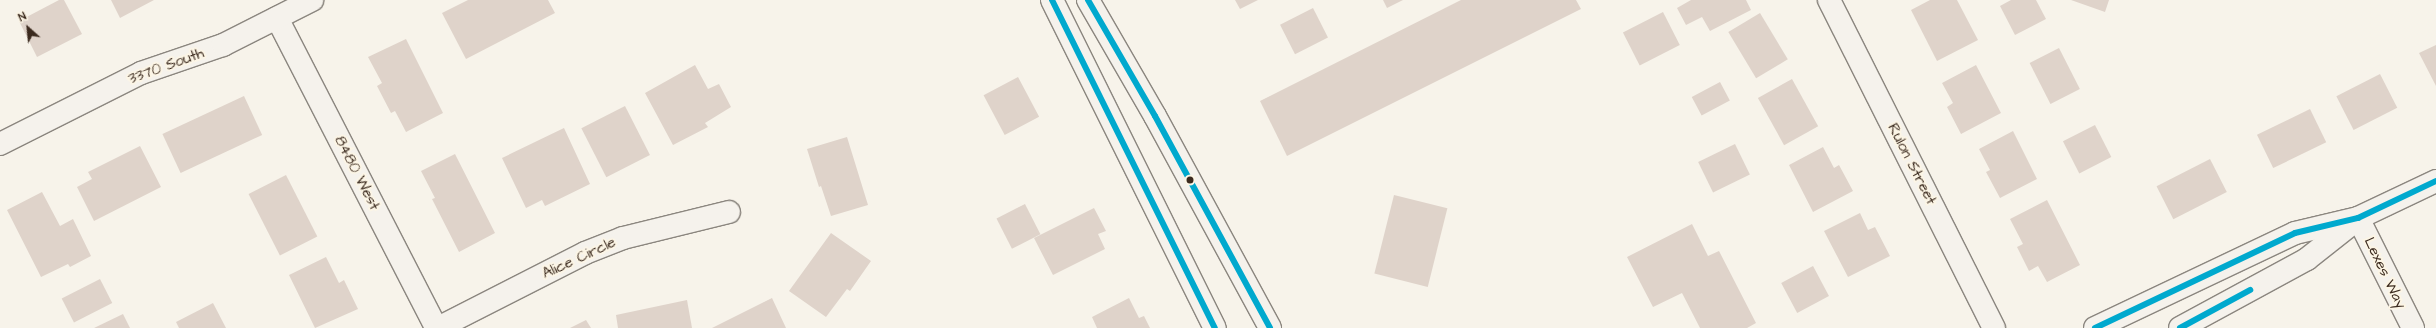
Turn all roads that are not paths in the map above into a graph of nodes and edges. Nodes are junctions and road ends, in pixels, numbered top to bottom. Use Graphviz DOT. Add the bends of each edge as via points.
graph roads {
  1 [pos="312,0"];
  2 [pos="1052,0"];
  3 [pos="1088,0"];
  4 [pos="1829,0"];
  5 [pos="277,18"];
  6 [pos="0,144"];
  7 [pos="2436,182"];
  8 [pos="729,212"];
  9 [pos="2358,218"];
  10 [pos="437,328"];
  11 [pos="1215,328"];
  12 [pos="1270,328"];
  13 [pos="1994,328"];
  14 [pos="2095,328"];
  15 [pos="2180,328"];
  16 [pos="2413,328"];
  1 -- 5 [label="street, 3370 South"];
  2 -- 11 [label="street"];
  3 -- 12 [label="street" via="1159,123"];
  4 -- 13 [label="street, Rulon Street"];
  5 -- 6 [label="street, 3370 South" via="208,52 141,73"];
  5 -- 10 [label="street, 8480 West"];
  7 -- 9 [label="street"];
  8 -- 10 [label="street, Alice Circle" via="623,238 585,253"];
  9 -- 14 [label="street" via="2295,233"];
  9 -- 15 [label="street" via="2307,259"];
  9 -- 16 [label="street, Lexes Way"];
}
